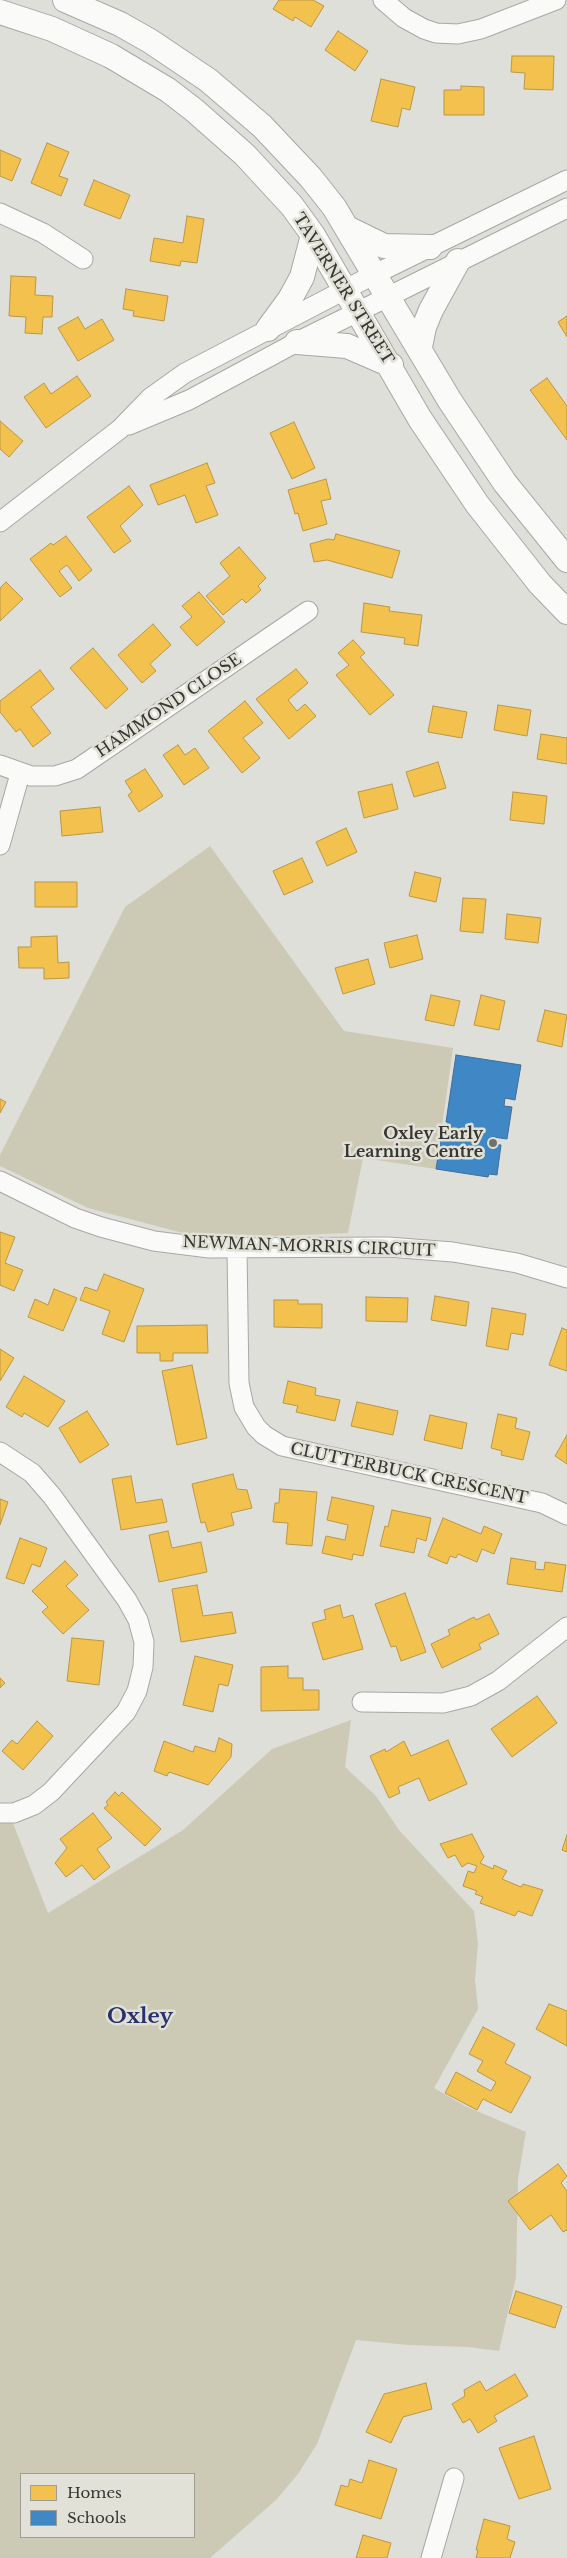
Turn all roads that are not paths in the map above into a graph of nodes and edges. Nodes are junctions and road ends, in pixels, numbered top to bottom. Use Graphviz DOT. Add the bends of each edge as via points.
graph roads {
  1 [pos="65,0"];
  2 [pos="383,0"];
  3 [pos="556,0"];
  4 [pos="0,12"];
  5 [pos="567,180"];
  6 [pos="567,208"];
  7 [pos="0,213"];
  8 [pos="347,228"];
  9 [pos="313,234"];
  10 [pos="430,247"];
  11 [pos="83,258"];
  12 [pos="458,261"];
  13 [pos="375,274"];
  14 [pos="345,290"];
  15 [pos="389,296"];
  16 [pos="358,312"];
  17 [pos="268,329"];
  18 [pos="297,342"];
  19 [pos="420,347"];
  20 [pos="391,365"];
  21 [pos="120,429"];
  22 [pos="0,522"];
  23 [pos="567,560"];
  24 [pos="308,611"];
  25 [pos="567,612"];
  26 [pos="0,764"];
  27 [pos="20,774"];
  28 [pos="0,845"];
  29 [pos="0,1181"];
  30 [pos="237,1248"];
  31 [pos="567,1278"];
  32 [pos="0,1452"];
  33 [pos="567,1515"];
  34 [pos="567,1628"];
  35 [pos="362,1702"];
  36 [pos="0,1813"];
  37 [pos="454,2478"];
  38 [pos="431,2558"];
  1 -- 8 [label="main road" via="120,24 208,80 262,126 311,178"];
  2 -- 3 [label="street" via="404,18 424,29 458,34 481,29"];
  4 -- 9 [label="main road, TAVERNER STREET" via="52,29 111,56 168,90 245,155"];
  5 -- 10 [label="street"];
  6 -- 12 [label="street"];
  7 -- 11 [label="street" via="43,233"];
  8 -- 10 [label="main road" via="384,246"];
  8 -- 13 [label="main road"];
  9 -- 14 [label="main road, TAVERNER STREET"];
  9 -- 17 [label="main road" via="302,277"];
  10 -- 13 [label="street"];
  12 -- 15 [label="street"];
  12 -- 19 [label="main road" via="431,310"];
  13 -- 14 [label="street"];
  13 -- 15 [label="main road"];
  14 -- 16 [label="main road, TAVERNER STREET"];
  14 -- 17 [label="street"];
  15 -- 16 [label="street"];
  15 -- 19 [label="main road"];
  16 -- 18 [label="street"];
  16 -- 20 [label="main road, TAVERNER STREET"];
  17 -- 21 [label="street" via="185,373 150,398"];
  18 -- 20 [label="main road" via="347,346"];
  18 -- 21 [label="street" via="189,400"];
  19 -- 23 [label="main road" via="450,401 505,483"];
  20 -- 25 [label="main road, TAVERNER STREET" via="420,419 478,504 540,584"];
  21 -- 22 [label="street"];
  24 -- 27 [label="street, HAMMOND CLOSE" via="77,769 55,776"];
  26 -- 27 [label="street, HAMMOND CLOSE"];
  27 -- 28 [label="street"];
  29 -- 30 [label="street, NEWMAN-MORRIS CIRCUIT" via="75,1218 101,1227 154,1241"];
  30 -- 31 [label="street, NEWMAN-MORRIS CIRCUIT" via="388,1247 453,1252 516,1263"];
  30 -- 33 [label="street, CLUTTERBUCK CRESCENT" via="239,1383 244,1407 264,1435 282,1446 542,1503"];
  32 -- 36 [label="street" via="32,1474 52,1496 126,1600 138,1620 144,1642 144,1667 138,1691 126,1712 52,1792 34,1805 14,1813"];
  34 -- 35 [label="street" via="498,1681 471,1696 443,1703"];
  37 -- 38 [label="street"];
}
